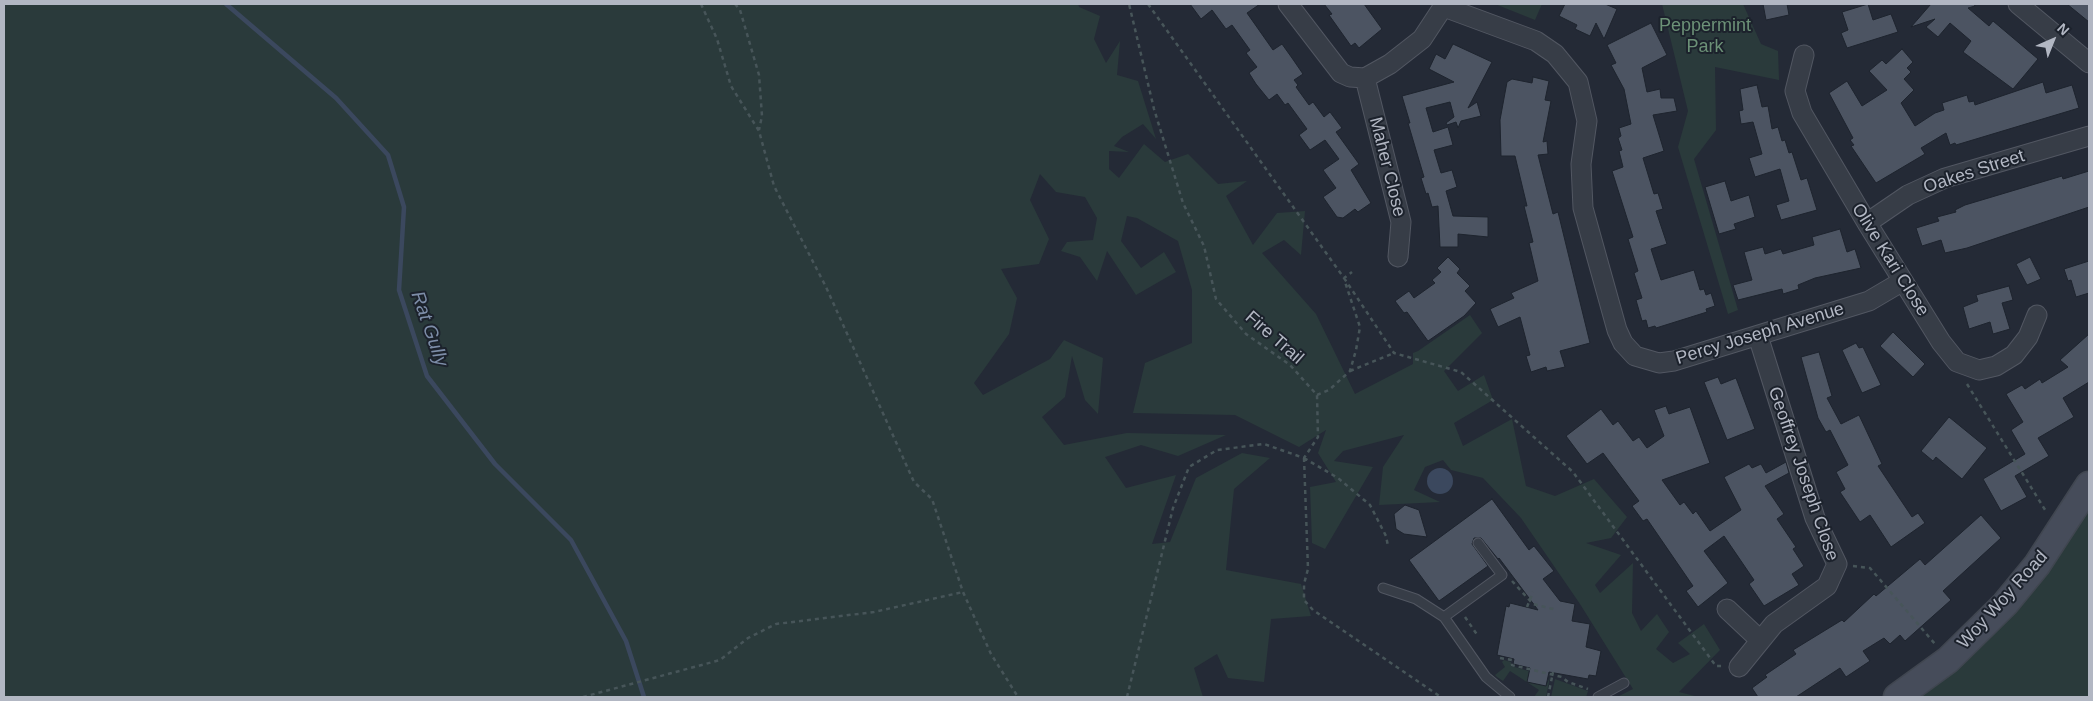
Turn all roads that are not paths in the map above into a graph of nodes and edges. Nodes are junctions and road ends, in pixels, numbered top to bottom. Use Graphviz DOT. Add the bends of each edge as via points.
graph roads {
  1 [pos="1288,4"];
  2 [pos="2018,4"];
  3 [pos="1444,5"];
  4 [pos="1804,55"];
  5 [pos="2089,63"];
  6 [pos="1364,78"];
  7 [pos="2089,136"];
  8 [pos="1867,223"];
  9 [pos="1398,257"];
  10 [pos="1903,281"];
  11 [pos="2037,315"];
  12 [pos="1758,336"];
  13 [pos="2089,485"];
  14 [pos="1478,543"];
  15 [pos="1383,588"];
  16 [pos="1726,610"];
  17 [pos="1444,617"];
  18 [pos="1760,640"];
  19 [pos="1739,667"];
  20 [pos="1624,683"];
  21 [pos="1510,697"];
  22 [pos="1598,697"];
  23 [pos="1898,697"];
  1 -- 6 [label="street" via="1341,73"];
  2 -- 5 [label="street"];
  3 -- 6 [label="street" via="1422,39 1390,64"];
  3 -- 12 [label="street, Percy Joseph Avenue" via="1536,41 1555,54 1578,82 1587,121 1581,164 1583,208 1617,330 1635,356 1660,364"];
  4 -- 8 [label="street, Olive Kari Close" via="1795,91 1802,113"];
  6 -- 9 [label="street, Maher Close" via="1401,222"];
  7 -- 8 [label="street, Oakes Street" via="1945,178 1908,195"];
  8 -- 10 [label="street, Olive Kari Close"];
  10 -- 11 [label="street, Olive Kari Close" via="1957,362 1979,370 1996,366 2014,355 2028,337"];
  10 -- 12 [label="street, Percy Joseph Avenue" via="1869,301"];
  12 -- 18 [label="street, Geoffrey Joseph Close" via="1815,518 1837,564 1826,586 1774,624"];
  13 -- 23 [label="main road, Woy Woy Road" via="2059,534 2005,604 1948,660"];
  14 -- 17 [label="lane" via="1502,575"];
  15 -- 17 [label="lane" via="1416,599"];
  16 -- 18 [label="street"];
  17 -- 21 [label="lane" via="1486,677"];
  18 -- 19 [label="street, Geoffrey Joseph Close"];
  20 -- 22 [label="lane"];
}
